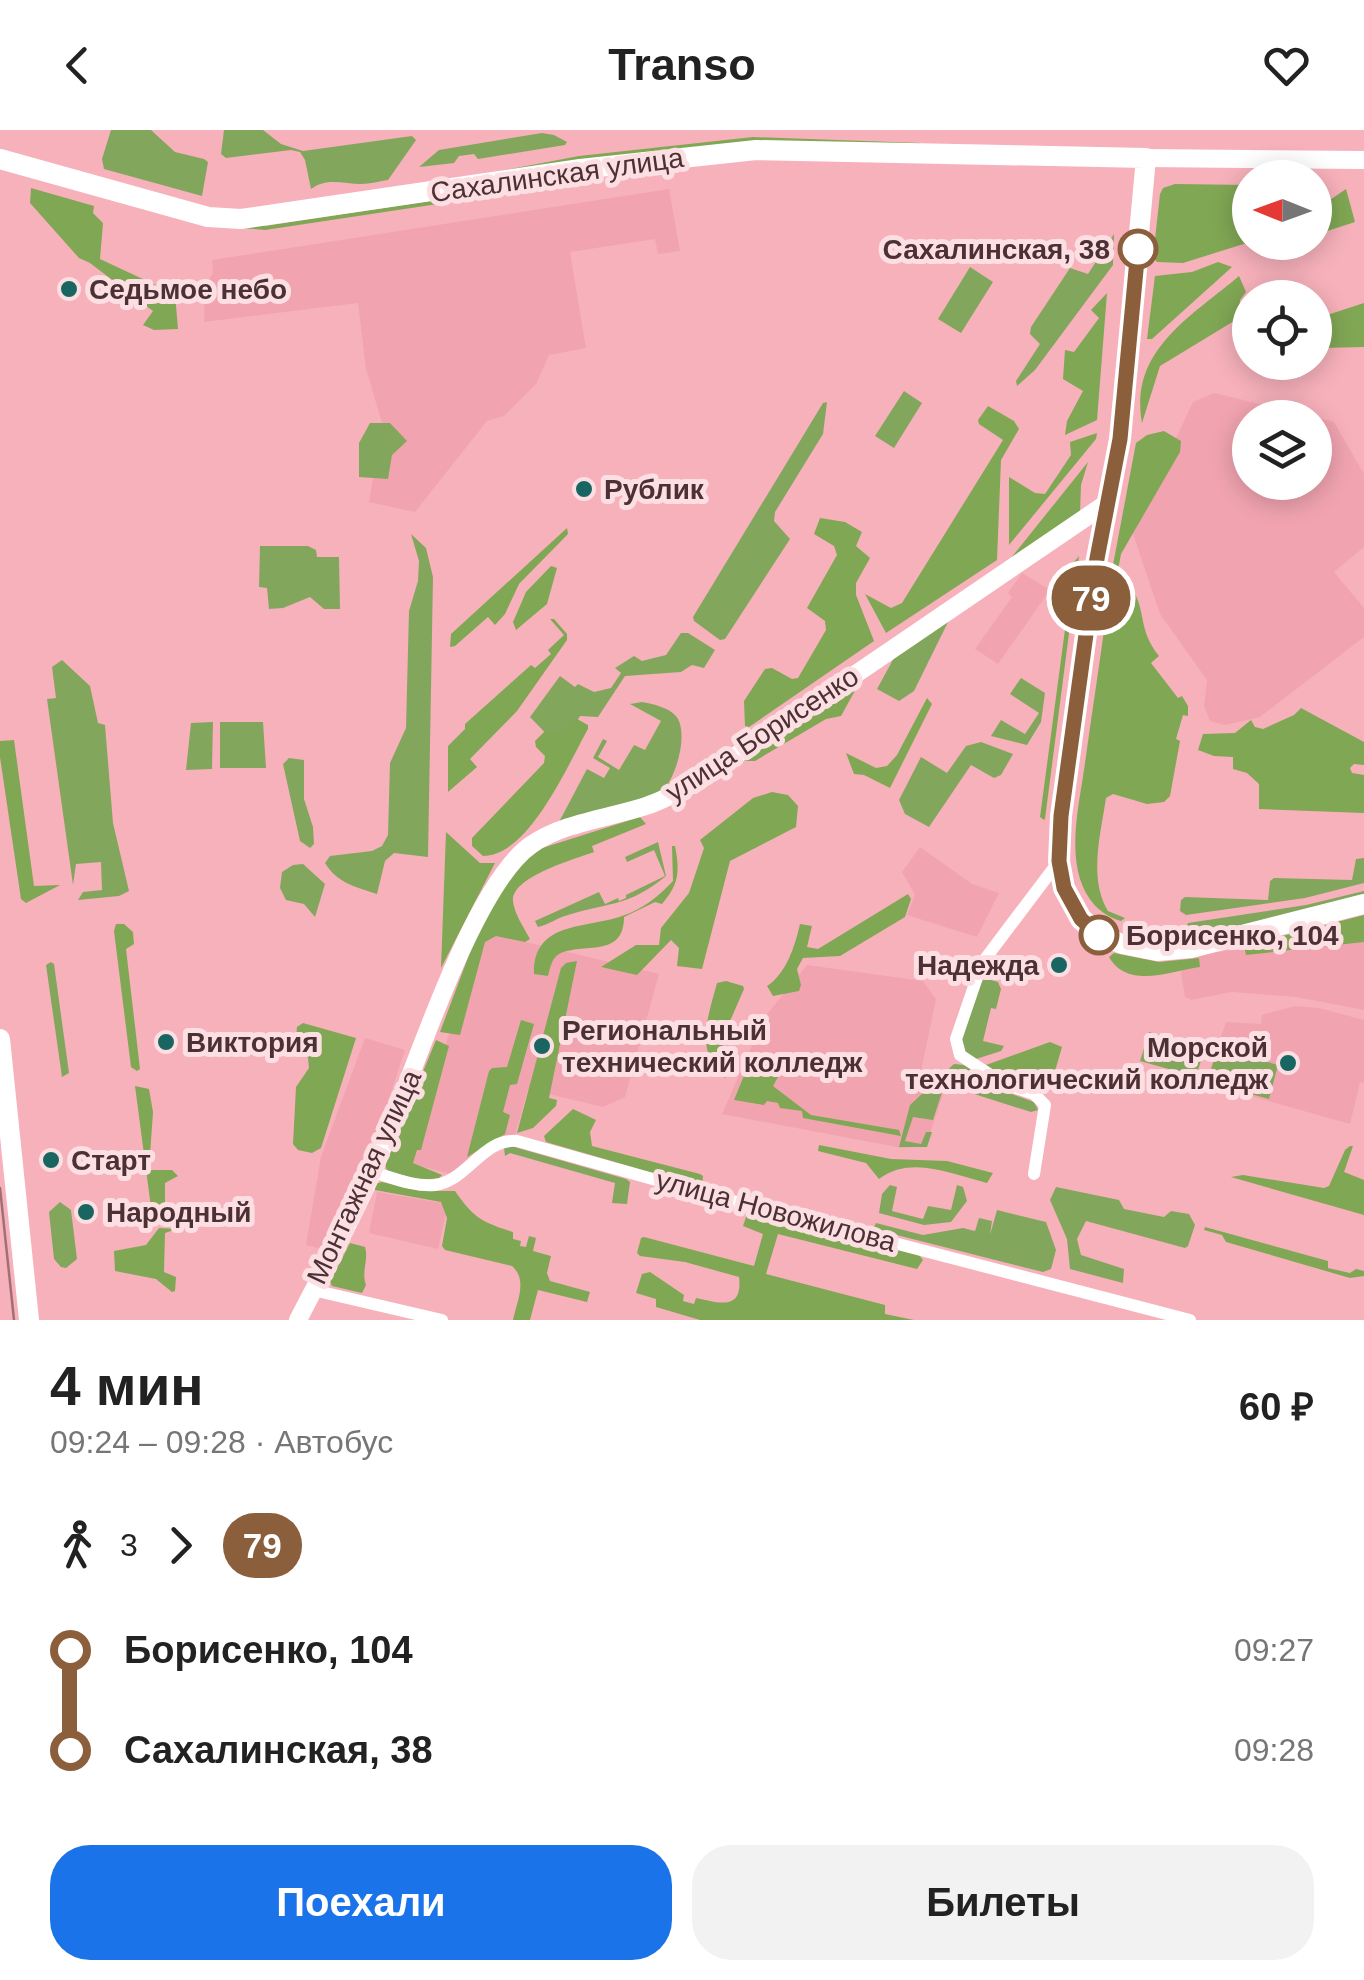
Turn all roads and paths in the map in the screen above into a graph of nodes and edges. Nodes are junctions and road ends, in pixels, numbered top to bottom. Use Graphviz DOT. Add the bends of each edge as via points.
graph roads {
  1 [pos="1146,158"];
  2 [pos="0,159"];
  3 [pos="1364,160"];
  4 [pos="1106,503"];
  5 [pos="1059,861"];
  6 [pos="1364,904"];
  7 [pos="428,1034"];
  8 [pos="0,1039"];
  9 [pos="373,1172"];
  10 [pos="1034,1174"];
  11 [pos="313,1290"];
  12 [pos="1184,1319"];
  13 [pos="30,1320"];
  14 [pos="298,1320"];
  15 [pos="442,1320"];
  1 -- 2 [label="main road, Сахалинская улица" via="756,150 241,219 208,217"];
  1 -- 3 [label="main road, Сахалинская улица"];
  1 -- 4 [label="main road" via="1120,439"];
  4 -- 5 [label="main road"];
  4 -- 7 [label="main road, улица Борисенко" via="700,780 663,800 531,845 498,881"];
  5 -- 6 [label="main road" via="1081,919 1099,935 1143,949 1191,948"];
  5 -- 10 [label="street" via="986,956 956,1039 960,1055 1046,1105"];
  7 -- 9 [label="main road, Монтажная улица"];
  8 -- 13 [label="main road"];
  9 -- 11 [label="main road, Монтажная улица"];
  9 -- 12 [label="street, улица Новожилова" via="442,1184 496,1146 517,1141"];
  11 -- 14 [label="main road, Монтажная улица"];
  11 -- 15 [label="street"];
}
